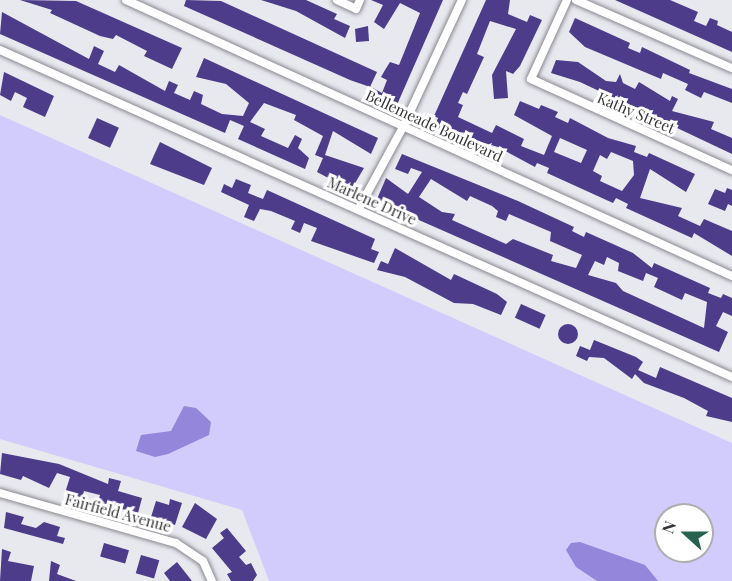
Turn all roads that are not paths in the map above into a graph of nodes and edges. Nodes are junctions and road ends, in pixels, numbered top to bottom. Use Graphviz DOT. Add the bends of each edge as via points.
graph roads {
  1 [pos="126,0"];
  2 [pos="336,0"];
  3 [pos="462,0"];
  4 [pos="567,0"];
  5 [pos="576,0"];
  6 [pos="358,4"];
  7 [pos="0,50"];
  8 [pos="732,68"];
  9 [pos="403,127"];
  10 [pos="732,170"];
  11 [pos="358,210"];
  12 [pos="732,276"];
  13 [pos="732,377"];
  14 [pos="0,493"];
  15 [pos="212,581"];
  1 -- 9 [label="street, Bellemeade Boulevard"];
  2 -- 6 [label="street"];
  3 -- 9 [label="street"];
  4 -- 10 [label="street, Kathy Street" via="531,79"];
  5 -- 8 [label="street"];
  7 -- 11 [label="street, Marlene Drive"];
  9 -- 11 [label="street"];
  9 -- 12 [label="street, Bellemeade Boulevard"];
  11 -- 13 [label="street, Marlene Drive"];
  14 -- 15 [label="street, Fairfield Avenue" via="176,543 203,561"];
}
